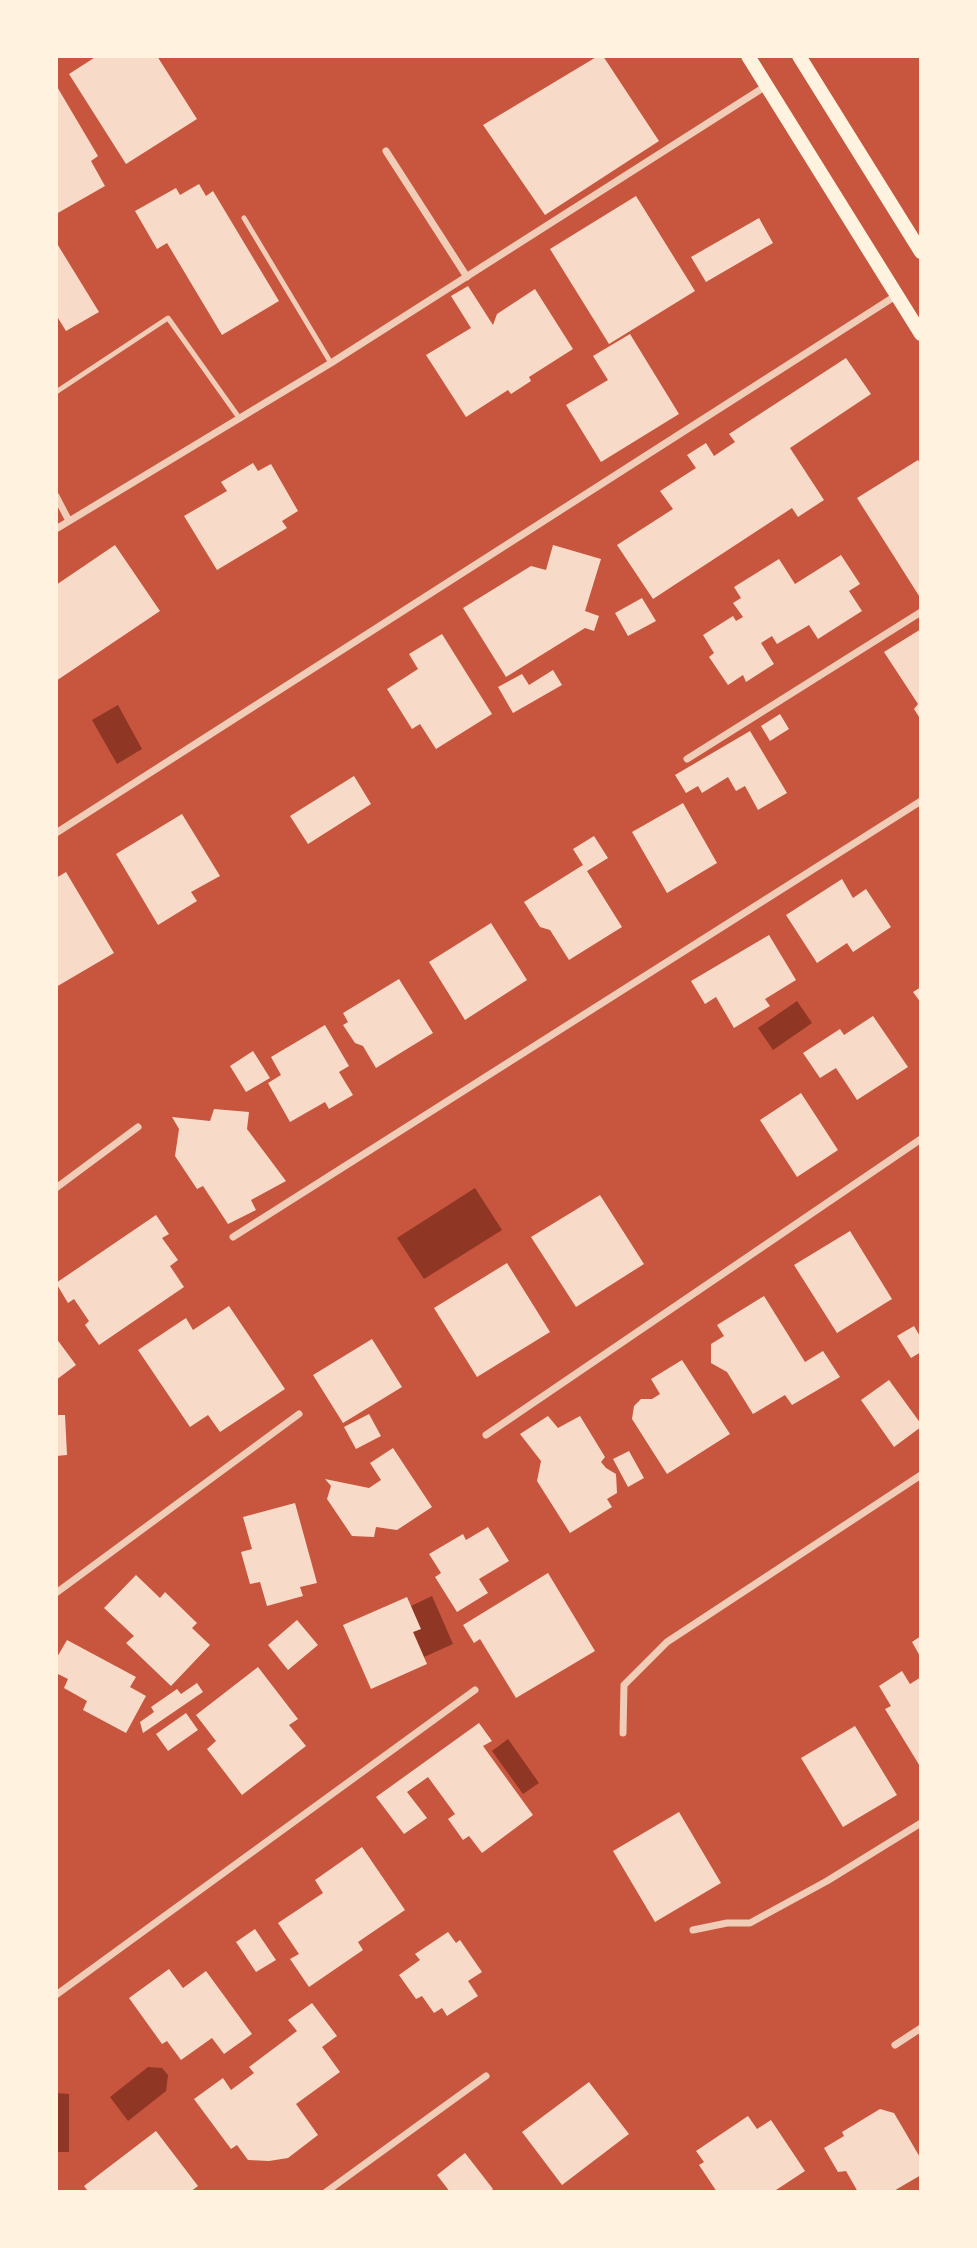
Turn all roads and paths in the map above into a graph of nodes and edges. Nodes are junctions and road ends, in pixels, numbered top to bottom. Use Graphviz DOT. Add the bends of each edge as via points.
graph roads {
  1 [pos="748,56"];
  2 [pos="799,56"];
  3 [pos="767,86"];
  4 [pos="386,151"];
  5 [pos="244,218"];
  6 [pos="921,252"];
  7 [pos="467,277"];
  8 [pos="897,295"];
  9 [pos="921,334"];
  10 [pos="331,363"];
  11 [pos="56,392"];
  12 [pos="240,419"];
  13 [pos="56,496"];
  14 [pos="69,521"];
  15 [pos="56,529"];
  16 [pos="921,612"];
  17 [pos="687,759"];
  18 [pos="921,801"];
  19 [pos="56,833"];
  20 [pos="138,1127"];
  21 [pos="921,1139"];
  22 [pos="56,1188"];
  23 [pos="233,1237"];
  24 [pos="299,1414"];
  25 [pos="486,1435"];
  26 [pos="921,1475"];
  27 [pos="56,1593"];
  28 [pos="475,1690"];
  29 [pos="623,1733"];
  30 [pos="921,1823"];
  31 [pos="693,1930"];
  32 [pos="56,1995"];
  33 [pos="921,2028"];
  34 [pos="895,2045"];
  35 [pos="486,2076"];
  36 [pos="326,2192"];
  1 -- 3 [label="main road"];
  2 -- 6 [label="main road"];
  3 -- 7 [label="street"];
  3 -- 8 [label="main road"];
  4 -- 7 [label="street"];
  5 -- 10 [label="lane"];
  7 -- 10 [label="street"];
  8 -- 9 [label="main road"];
  8 -- 19 [label="street"];
  10 -- 12 [label="street"];
  11 -- 12 [label="lane" via="168,318"];
  12 -- 14 [label="street"];
  13 -- 14 [label="street"];
  14 -- 15 [label="street"];
  16 -- 17 [label="street"];
  18 -- 23 [label="street"];
  20 -- 22 [label="street"];
  21 -- 25 [label="street"];
  24 -- 27 [label="street"];
  26 -- 29 [label="street" via="667,1642 624,1685"];
  28 -- 32 [label="street"];
  30 -- 31 [label="street" via="750,1923"];
  33 -- 34 [label="street"];
  35 -- 36 [label="street"];
}
